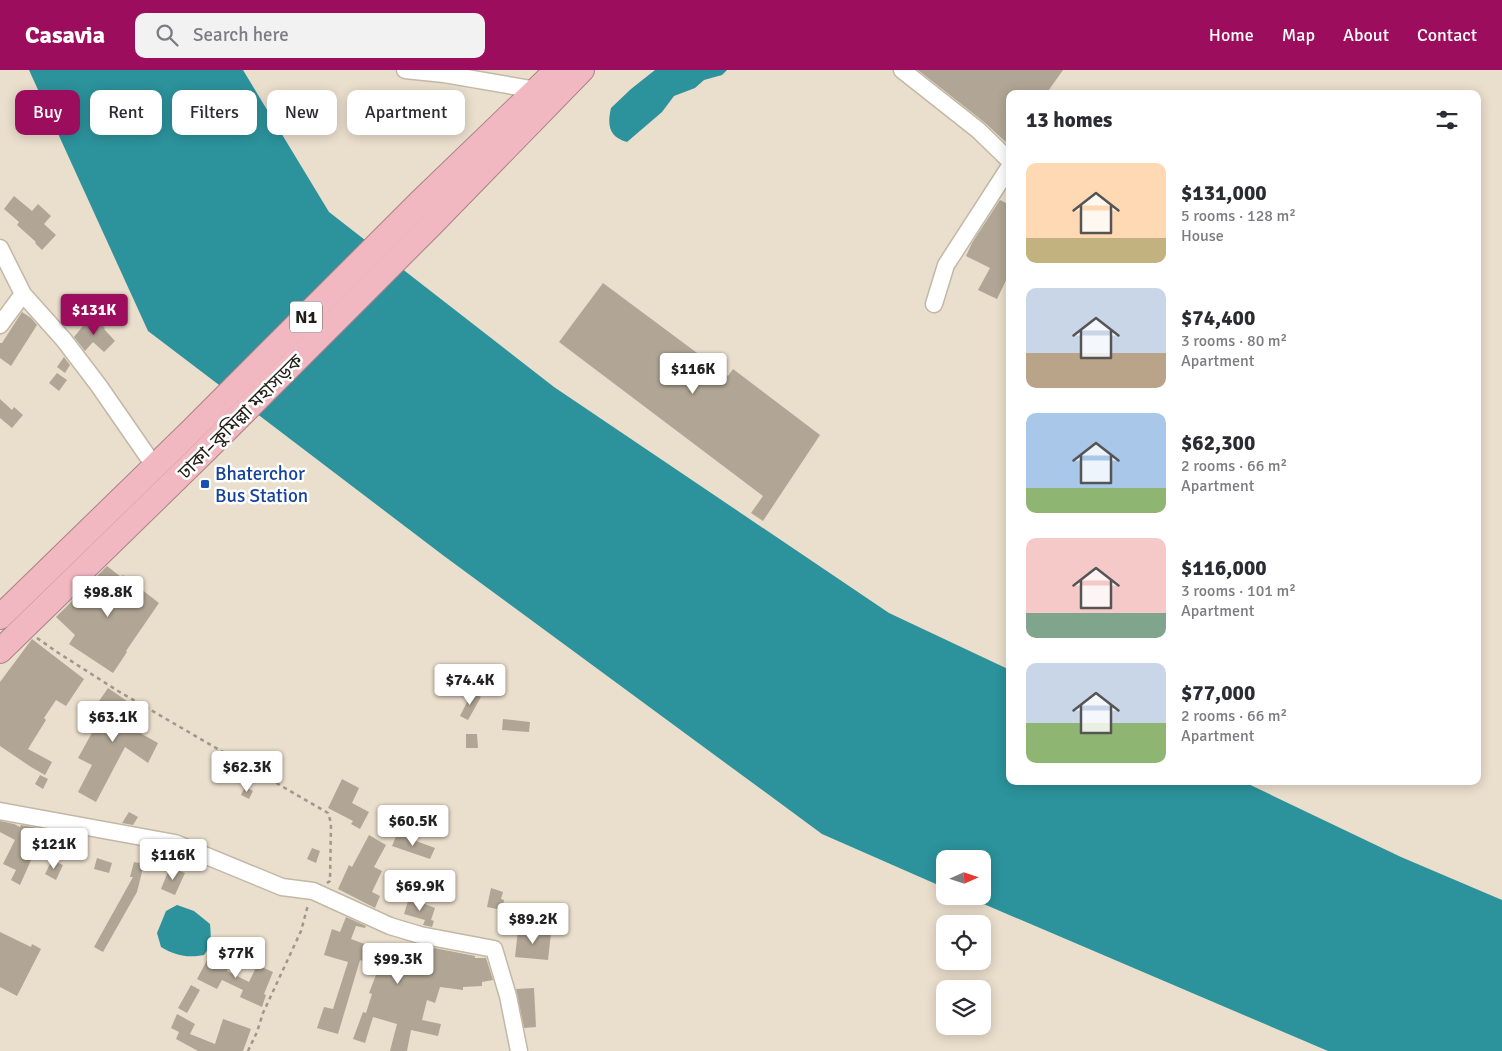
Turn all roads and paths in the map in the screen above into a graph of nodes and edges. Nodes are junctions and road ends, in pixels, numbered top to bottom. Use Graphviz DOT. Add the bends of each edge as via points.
graph roads {
  1 [pos="405,70"];
  2 [pos="557,70"];
  3 [pos="582,70"];
  4 [pos="902,70"];
  5 [pos="536,90"];
  6 [pos="1006,157"];
  7 [pos="1006,172"];
  8 [pos="0,248"];
  9 [pos="23,294"];
  10 [pos="934,304"];
  11 [pos="0,325"];
  12 [pos="154,467"];
  13 [pos="3,609"];
  14 [pos="24,628"];
  15 [pos="0,651"];
  16 [pos="0,811"];
  17 [pos="313,891"];
  18 [pos="248,1051"];
  19 [pos="519,1051"];
  1 -- 5 [label="street"];
  2 -- 5 [label="highway, ঢাকা–কুমিল্লা মহাসড়ক / N1"];
  3 -- 14 [label="highway, ঢাকা–কুমিল্লা মহাসড়ক / N1" via="204,452"];
  4 -- 6 [label="street" via="978,130"];
  5 -- 12 [label="highway, ঢাকা–কুমিল্লা মহাসড়ক / N1"];
  7 -- 10 [label="street" via="946,265"];
  8 -- 9 [label="street"];
  9 -- 11 [label="street"];
  9 -- 12 [label="street" via="99,386"];
  12 -- 13 [label="highway, ঢাকা–কুমিল্লা মহাসড়ক / N1"];
  14 -- 15 [label="highway, ঢাকা–কুমিল্লা মহাসড়ক / N1"];
  14 -- 17 [label="path" via="118,691 328,813 331,823 330,881"];
  16 -- 17 [label="street" via="175,843 282,886"];
  17 -- 18 [label="path" via="301,931"];
  17 -- 19 [label="street" via="390,926 494,949"];
}
